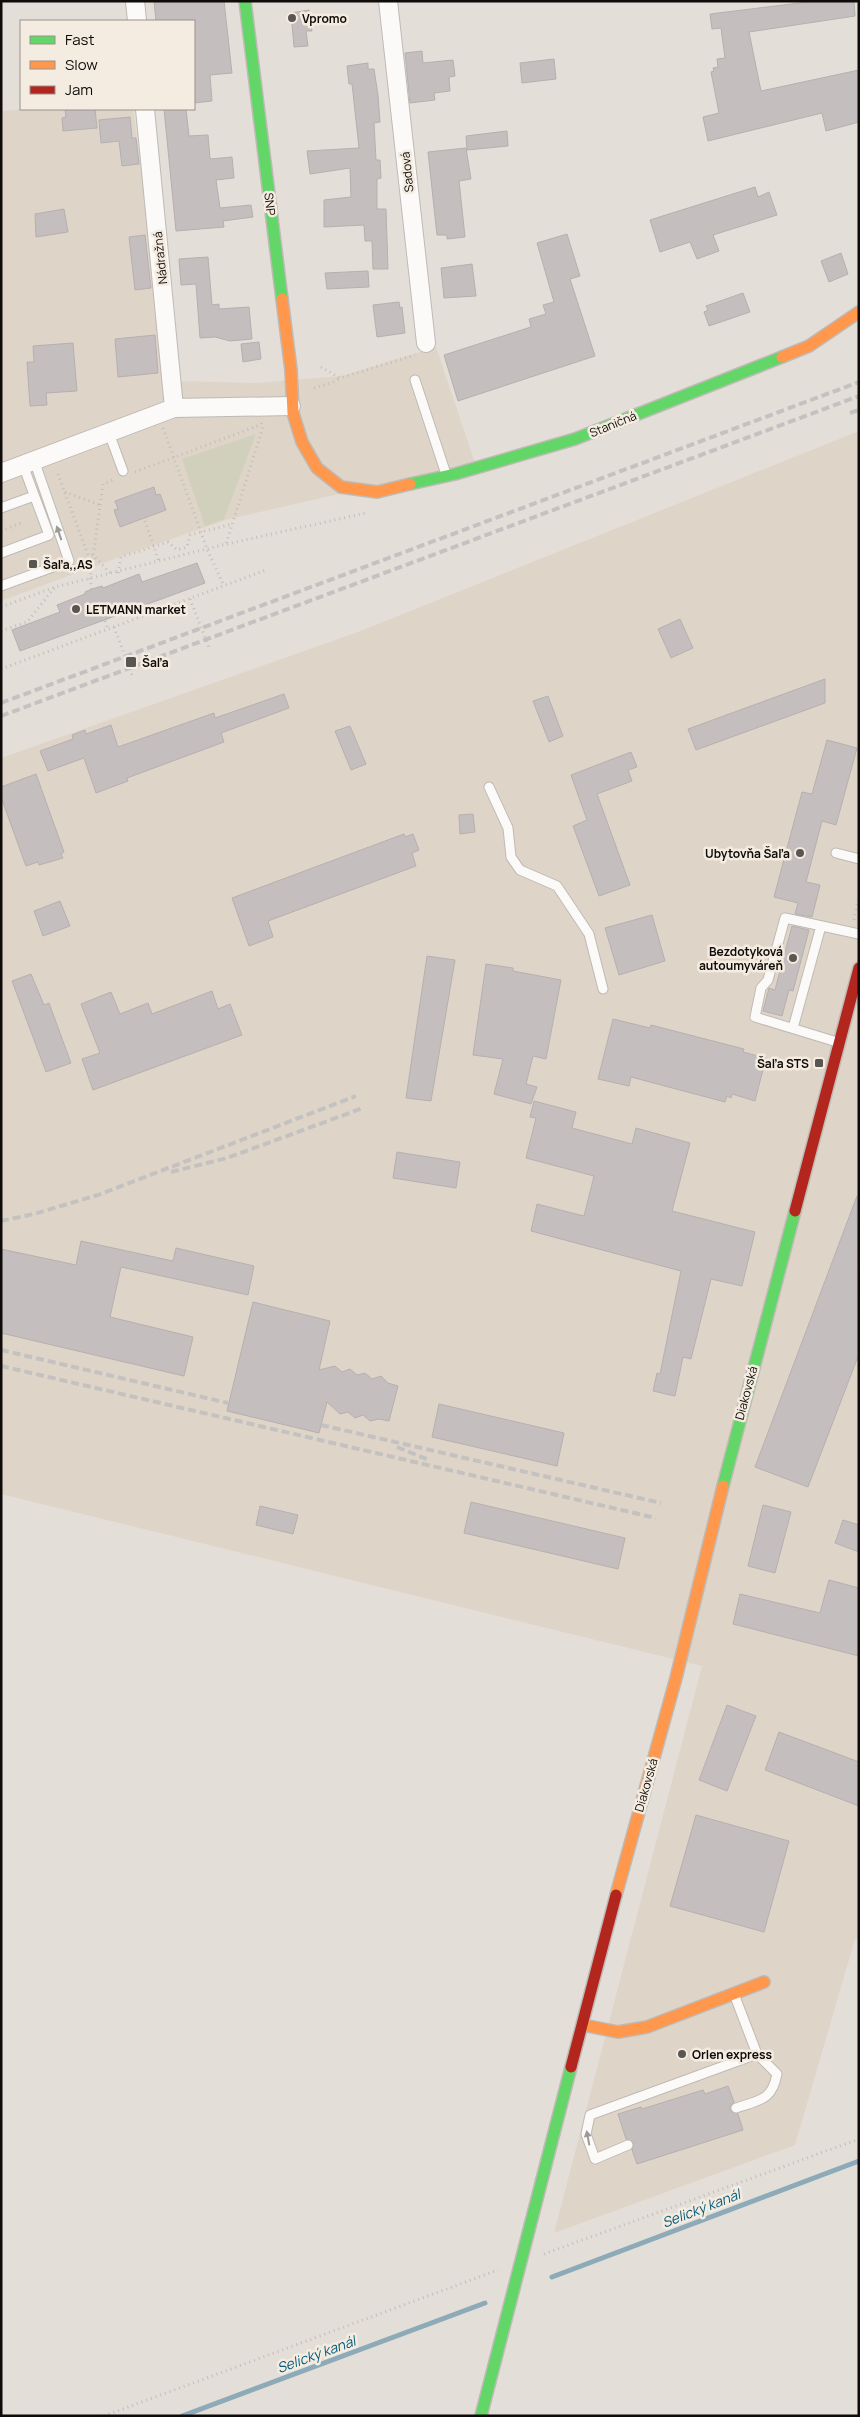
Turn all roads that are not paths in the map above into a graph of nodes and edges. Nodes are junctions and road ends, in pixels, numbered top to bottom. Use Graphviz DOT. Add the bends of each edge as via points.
graph roads {
  1 [pos="135,1"];
  2 [pos="245,1"];
  3 [pos="388,1"];
  4 [pos="137,20"];
  5 [pos="145,110"];
  6 [pos="859,312"];
  7 [pos="426,343"];
  8 [pos="415,380"];
  9 [pos="291,406"];
  10 [pos="174,408"];
  11 [pos="109,432"];
  12 [pos="28,462"];
  13 [pos="1,473"];
  14 [pos="124,474"];
  15 [pos="447,476"];
  16 [pos="351,489"];
  17 [pos="34,496"];
  18 [pos="1,508"];
  19 [pos="1,553"];
  20 [pos="1,586"];
  21 [pos="489,787"];
  22 [pos="836,853"];
  23 [pos="859,859"];
  24 [pos="821,926"];
  25 [pos="859,934"];
  26 [pos="859,968"];
  27 [pos="603,989"];
  28 [pos="793,1028"];
  29 [pos="839,1042"];
  30 [pos="764,1982"];
  31 [pos="734,1994"];
  32 [pos="583,2025"];
  33 [pos="757,2054"];
  34 [pos="736,2108"];
  35 [pos="628,2145"];
  36 [pos="481,2416"];
  1 -- 4 [label="street"];
  2 -- 9 [label="street, SNP" via="291,370"];
  3 -- 7 [label="street, Sadová"];
  5 -- 10 [label="street, Nádražná"];
  6 -- 15 [label="street, Staničná" via="809,346 575,439"];
  8 -- 15 [label="lane"];
  9 -- 10 [label="street"];
  9 -- 16 [label="street, SNP" via="302,442 317,468 341,487"];
  10 -- 11 [label="street"];
  11 -- 12 [label="street"];
  11 -- 14 [label="lane"];
  12 -- 13 [label="street"];
  12 -- 17 [label="lane"];
  20 -- 12 [label="lane, one-way" via="69,561"];
  15 -- 16 [label="street, Staničná" via="376,492"];
  17 -- 18 [label="lane"];
  17 -- 19 [label="lane" via="49,535"];
  21 -- 27 [label="lane" via="508,828 511,857 520,870 557,886 589,934"];
  22 -- 23 [label="lane"];
  24 -- 25 [label="lane"];
  24 -- 28 [label="lane"];
  24 -- 28 [label="lane" via="785,918 768,980 761,988 755,1017"];
  26 -- 29 [label="street, Diakovská"];
  28 -- 29 [label="lane"];
  29 -- 32 [label="street, Diakovská" via="738,1424 676,1678"];
  30 -- 31 [label="street"];
  31 -- 32 [label="street" via="647,2027 618,2032"];
  31 -- 33 [label="lane"];
  32 -- 36 [label="street, Diakovská"];
  33 -- 34 [label="lane" via="777,2074 774,2088 766,2098"];
  35 -- 33 [label="lane, one-way" via="595,2159 586,2134 590,2115"];
}
